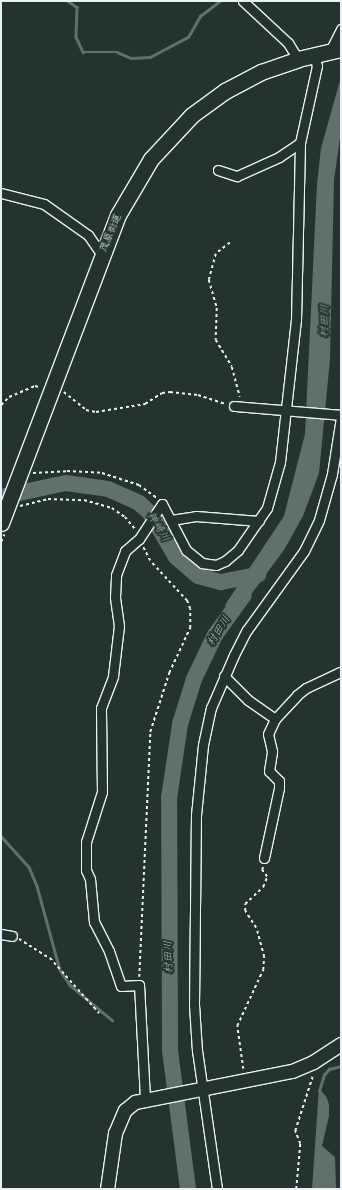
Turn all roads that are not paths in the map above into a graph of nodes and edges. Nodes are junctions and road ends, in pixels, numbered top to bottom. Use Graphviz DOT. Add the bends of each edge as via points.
graph roads {
  1 [pos="243,1"];
  2 [pos="341,29"];
  3 [pos="336,50"];
  4 [pos="314,55"];
  5 [pos="298,59"];
  6 [pos="300,143"];
  7 [pos="218,170"];
  8 [pos="1,193"];
  9 [pos="102,255"];
  10 [pos="234,406"];
  11 [pos="286,409"];
  12 [pos="341,416"];
  13 [pos="4,516"];
  14 [pos="171,520"];
  15 [pos="259,521"];
  16 [pos="341,672"];
  17 [pos="224,676"];
  18 [pos="275,719"];
  19 [pos="264,858"];
  20 [pos="1,934"];
  21 [pos="12,936"];
  22 [pos="341,1044"];
  23 [pos="203,1087"];
  24 [pos="146,1099"];
  25 [pos="107,1189"];
  26 [pos="217,1189"];
  1 -- 5 [label="street" via="288,43"];
  2 -- 3 [label="street"];
  3 -- 4 [label="main road, 茂原街道"];
  4 -- 5 [label="main road, 茂原街道"];
  4 -- 6 [label="street" via="317,66"];
  5 -- 9 [label="main road, 茂原街道" via="261,72 225,91 178,129 140,174 118,215"];
  6 -- 7 [label="street" via="280,157 237,176"];
  6 -- 11 [label="street" via="296,320"];
  8 -- 9 [label="street" via="44,204 88,235"];
  9 -- 13 [label="main road, 茂原街道"];
  10 -- 11 [label="street"];
  11 -- 12 [label="street"];
  11 -- 15 [label="street" via="280,462 267,508"];
  12 -- 17 [label="street" via="332,474 320,520 289,575 247,630"];
  14 -- 15 [label="street" via="196,516"];
  14 -- 15 [label="street" via="186,550 202,563 216,565 232,556"];
  14 -- 24 [label="street" via="162,504 139,539 125,551 116,575 115,597 120,626 113,676 101,708 102,792 88,830 86,847 94,922 109,951 121,986 139,985"];
  16 -- 18 [label="street" via="306,688"];
  17 -- 18 [label="street" via="248,700"];
  17 -- 23 [label="street" via="211,708 203,745 196,815 194,1005"];
  18 -- 19 [label="street" via="268,734 272,751 269,771 279,781 279,788"];
  20 -- 21 [label="street"];
  22 -- 23 [label="street" via="302,1068"];
  23 -- 24 [label="street"];
  23 -- 26 [label="street"];
  24 -- 25 [label="street" via="130,1106 121,1116 115,1133"];
}
